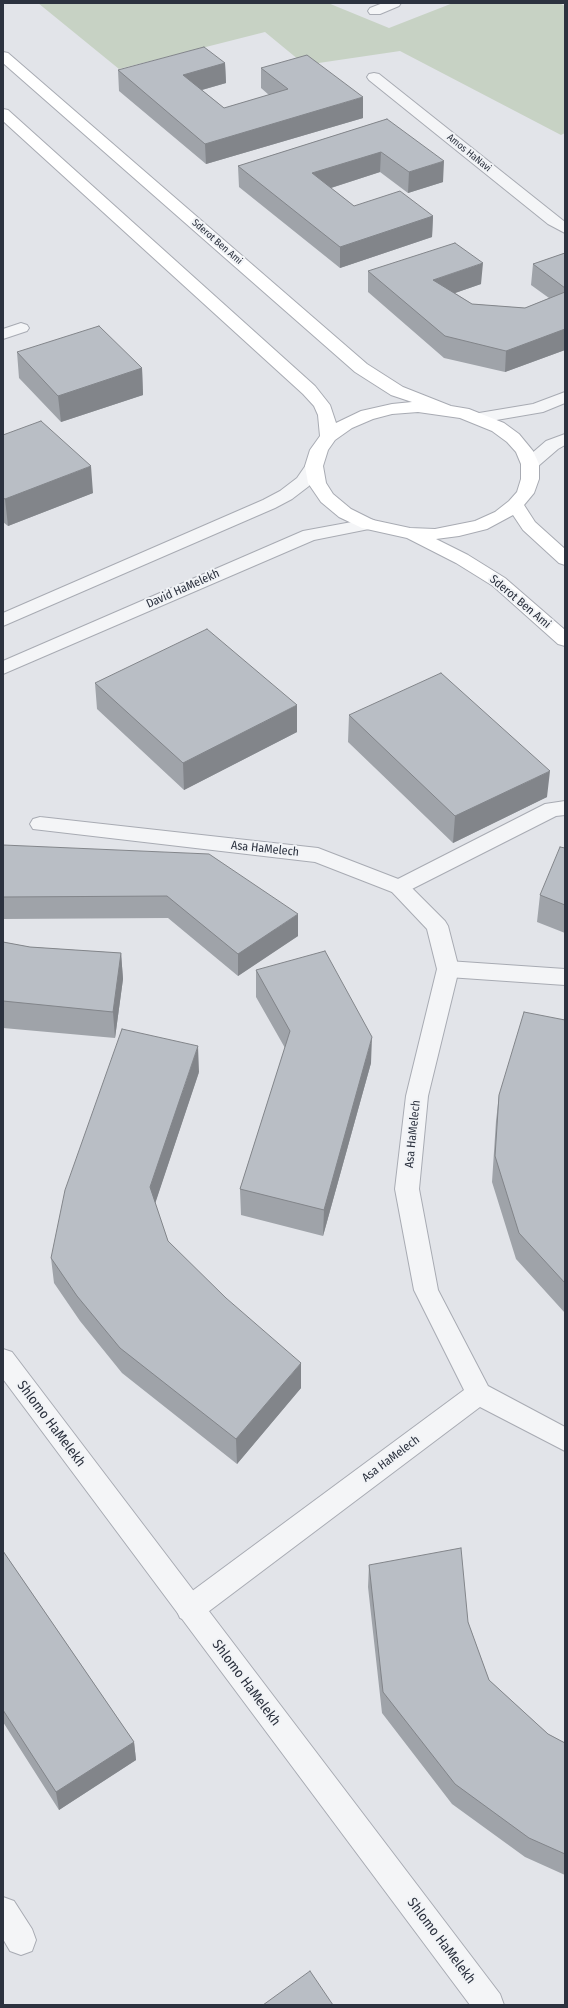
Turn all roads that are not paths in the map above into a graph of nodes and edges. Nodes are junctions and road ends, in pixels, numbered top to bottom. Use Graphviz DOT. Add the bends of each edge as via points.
graph roads {
  1 [pos="394,3"];
  2 [pos="375,11"];
  3 [pos="3,46"];
  4 [pos="3,56"];
  5 [pos="16,67"];
  6 [pos="374,77"];
  7 [pos="3,113"];
  8 [pos="565,228"];
  9 [pos="20,328"];
  10 [pos="3,334"];
  11 [pos="565,397"];
  12 [pos="444,409"];
  13 [pos="480,418"];
  14 [pos="330,436"];
  15 [pos="565,439"];
  16 [pos="530,464"];
  17 [pos="314,466"];
  18 [pos="515,505"];
  19 [pos="368,524"];
  20 [pos="410,533"];
  21 [pos="565,559"];
  22 [pos="3,620"];
  23 [pos="565,640"];
  24 [pos="3,668"];
  25 [pos="565,808"];
  26 [pos="40,824"];
  27 [pos="398,887"];
  28 [pos="448,969"];
  29 [pos="565,976"];
  30 [pos="3,1360"];
  31 [pos="479,1394"];
  32 [pos="565,1440"];
  33 [pos="190,1609"];
  34 [pos="3,1912"];
  35 [pos="21,1940"];
  36 [pos="489,2005"];
  1 -- 2 [label="street"];
  3 -- 5 [label="main road"];
  4 -- 5 [label="main road, Sderot Ben Ami"];
  5 -- 12 [label="main road, Sderot Ben Ami" via="361,368 397,391"];
  6 -- 8 [label="street, Amos HaNavi"];
  7 -- 14 [label="main road" via="309,390 322,405"];
  9 -- 10 [label="street"];
  11 -- 13 [label="street" via="537,408"];
  12 -- 13 [label="main road"];
  12 -- 14 [label="main road" via="392,409 367,415 346,424"];
  13 -- 16 [label="main road" via="513,438 524,451"];
  14 -- 17 [label="main road" via="319,450"];
  15 -- 16 [label="street" via="552,445"];
  16 -- 18 [label="main road" via="526,492"];
  17 -- 19 [label="main road" via="317,483 327,498 345,512"];
  17 -- 22 [label="street" via="303,482 269,504"];
  18 -- 20 [label="main road" via="481,525 459,531 435,534"];
  18 -- 21 [label="main road" via="529,526"];
  19 -- 20 [label="main road"];
  19 -- 24 [label="street, David HaMelekh" via="309,535"];
  20 -- 23 [label="main road, Sderot Ben Ami" via="462,559 498,582"];
  25 -- 27 [label="street" via="552,808"];
  26 -- 27 [label="street, Asa HaMelech" via="318,855"];
  27 -- 28 [label="street, Asa HaMelech" via="437,926"];
  28 -- 29 [label="street"];
  28 -- 31 [label="street, Asa HaMelech" via="416,1096 407,1189 426,1290"];
  30 -- 33 [label="street, Shlomo HaMelekh"];
  31 -- 32 [label="street"];
  31 -- 33 [label="street, Asa HaMelech"];
  33 -- 36 [label="street, Shlomo HaMelekh"];
  34 -- 35 [label="street"];
}
